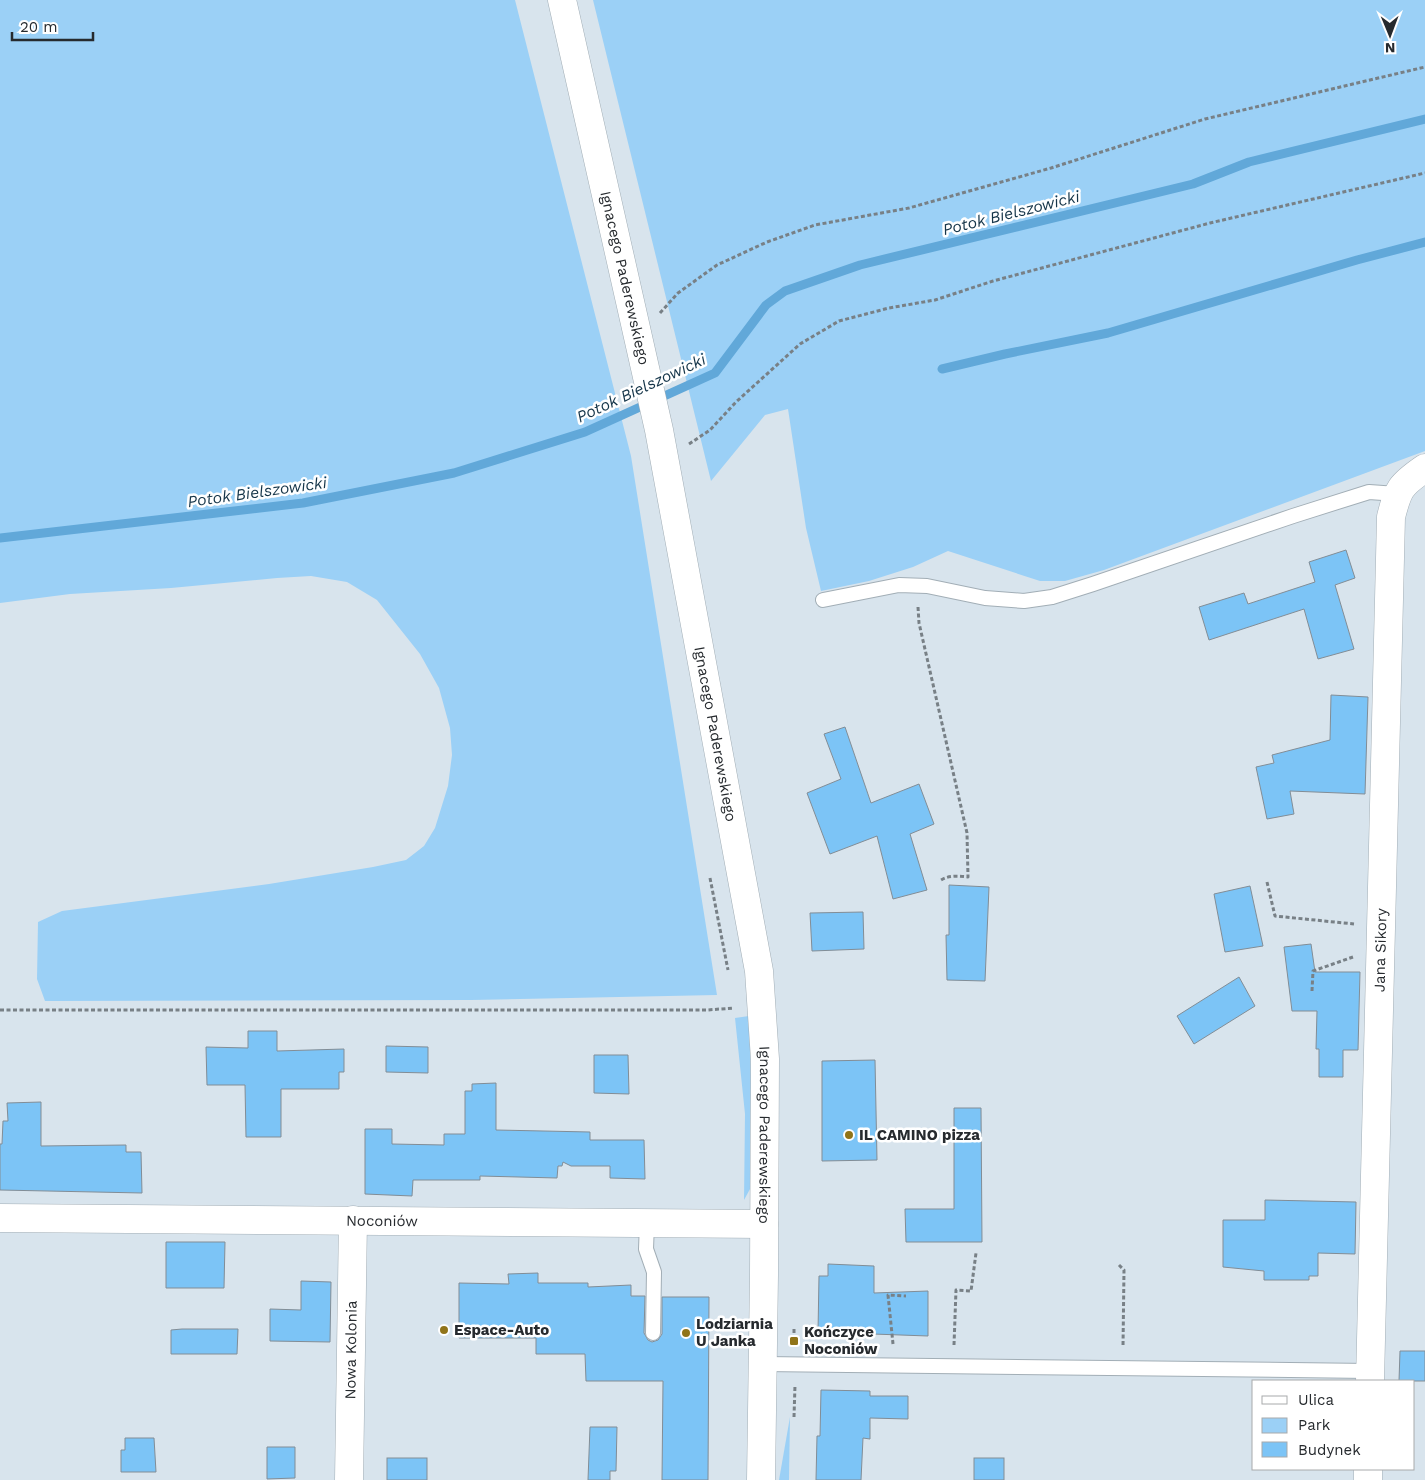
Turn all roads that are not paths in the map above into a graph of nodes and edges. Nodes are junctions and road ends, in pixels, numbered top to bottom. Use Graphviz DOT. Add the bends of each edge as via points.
graph roads {
  1 [pos="562,0"];
  2 [pos="1425,468"];
  3 [pos="1394,506"];
  4 [pos="823,600"];
  5 [pos="0,1218"];
  6 [pos="353,1220"];
  7 [pos="647,1223"];
  8 [pos="764,1224"];
  9 [pos="653,1333"];
  10 [pos="762,1364"];
  11 [pos="1370,1376"];
  12 [pos="349,1480"];
  13 [pos="761,1480"];
  1 -- 8 [label="street, Ignacego Paderewskiego" via="661,441 759,970 765,1059"];
  2 -- 3 [label="street" via="1409,479"];
  3 -- 4 [label="lane" via="1369,492 1052,597 1024,600 984,598 927,586 899,586"];
  3 -- 11 [label="street, Jana Sikory"];
  5 -- 6 [label="street, Noconiów"];
  6 -- 7 [label="street, Noconiów"];
  6 -- 12 [label="street, Nowa Kolonia"];
  7 -- 8 [label="street, Noconiów"];
  7 -- 9 [label="lane" via="646,1249 654,1272"];
  8 -- 10 [label="street, Ignacego Paderewskiego"];
  10 -- 11 [label="lane" via="1123,1368"];
  10 -- 13 [label="street, Ignacego Paderewskiego"];
}
